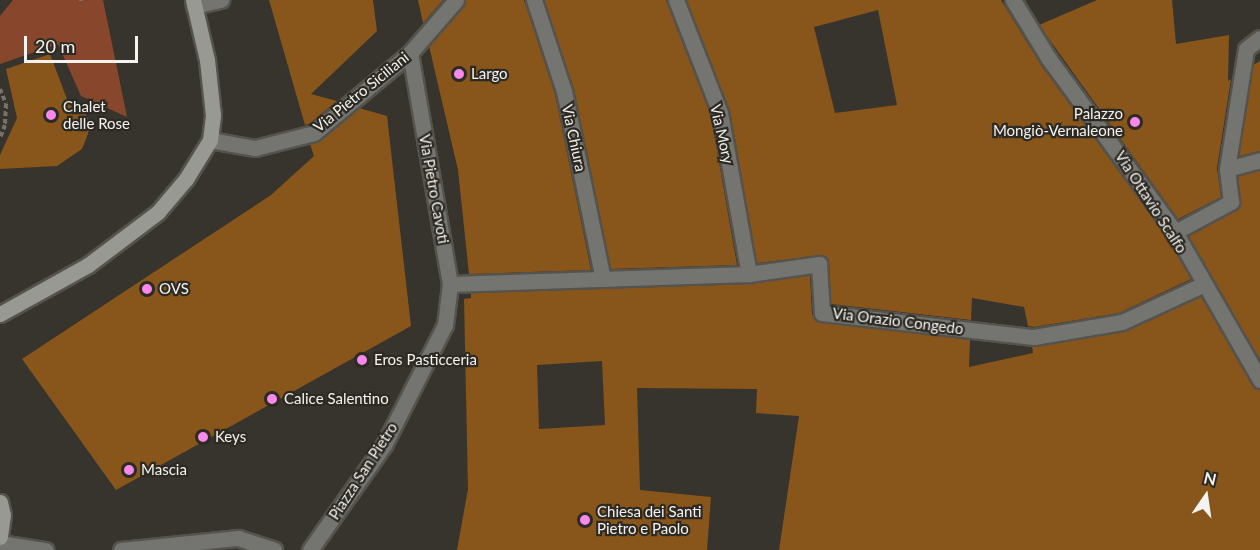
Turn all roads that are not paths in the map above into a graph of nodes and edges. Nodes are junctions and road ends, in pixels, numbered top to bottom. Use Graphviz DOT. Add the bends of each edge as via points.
graph roads {
  1 [pos="221,0"];
  2 [pos="456,0"];
  3 [pos="534,0"];
  4 [pos="676,0"];
  5 [pos="1013,0"];
  6 [pos="193,3"];
  7 [pos="1260,38"];
  8 [pos="410,53"];
  9 [pos="210,140"];
  10 [pos="1260,160"];
  11 [pos="1227,169"];
  12 [pos="1175,232"];
  13 [pos="749,274"];
  14 [pos="603,279"];
  15 [pos="450,284"];
  16 [pos="1202,285"];
  17 [pos="0,314"];
  18 [pos="445,325"];
  19 [pos="1260,380"];
  20 [pos="0,502"];
  21 [pos="0,537"];
  22 [pos="0,544"];
  23 [pos="8,550"];
  24 [pos="45,550"];
  25 [pos="121,550"];
  26 [pos="274,550"];
  27 [pos="310,550"];
  1 -- 6 [label="street"];
  2 -- 8 [label="street, Via Pietro Siciliani"];
  3 -- 14 [label="street, Via Chiura" via="564,91"];
  4 -- 13 [label="street, Via Mory" via="720,113"];
  5 -- 12 [label="street, Via Ottavio Scalfo" via="1049,59"];
  6 -- 9 [label="main road" via="212,104"];
  7 -- 11 [label="street" via="1246,49"];
  8 -- 9 [label="street, Via Pietro Siciliani" via="314,133 255,148"];
  8 -- 15 [label="street, Via Pietro Cavoti"];
  9 -- 17 [label="main road" via="186,179 158,212 88,265"];
  10 -- 11 [label="street"];
  11 -- 12 [label="street" via="1231,202"];
  12 -- 16 [label="street, Via Ottavio Scalfo"];
  13 -- 14 [label="street, Via Orazio Congedo"];
  13 -- 16 [label="street, Via Orazio Congedo" via="819,264 822,313 1034,337 1122,322"];
  14 -- 15 [label="street, Via Orazio Congedo"];
  15 -- 18 [label="street, Via Pietro Cavoti"];
  16 -- 19 [label="street, Via Ottavio Scalfo"];
  18 -- 27 [label="street, Piazza San Pietro" via="384,445"];
  20 -- 21 [label="main road"];
  22 -- 23 [label="street"];
  22 -- 24 [label="street"];
  25 -- 26 [label="street" via="238,538"];
}
